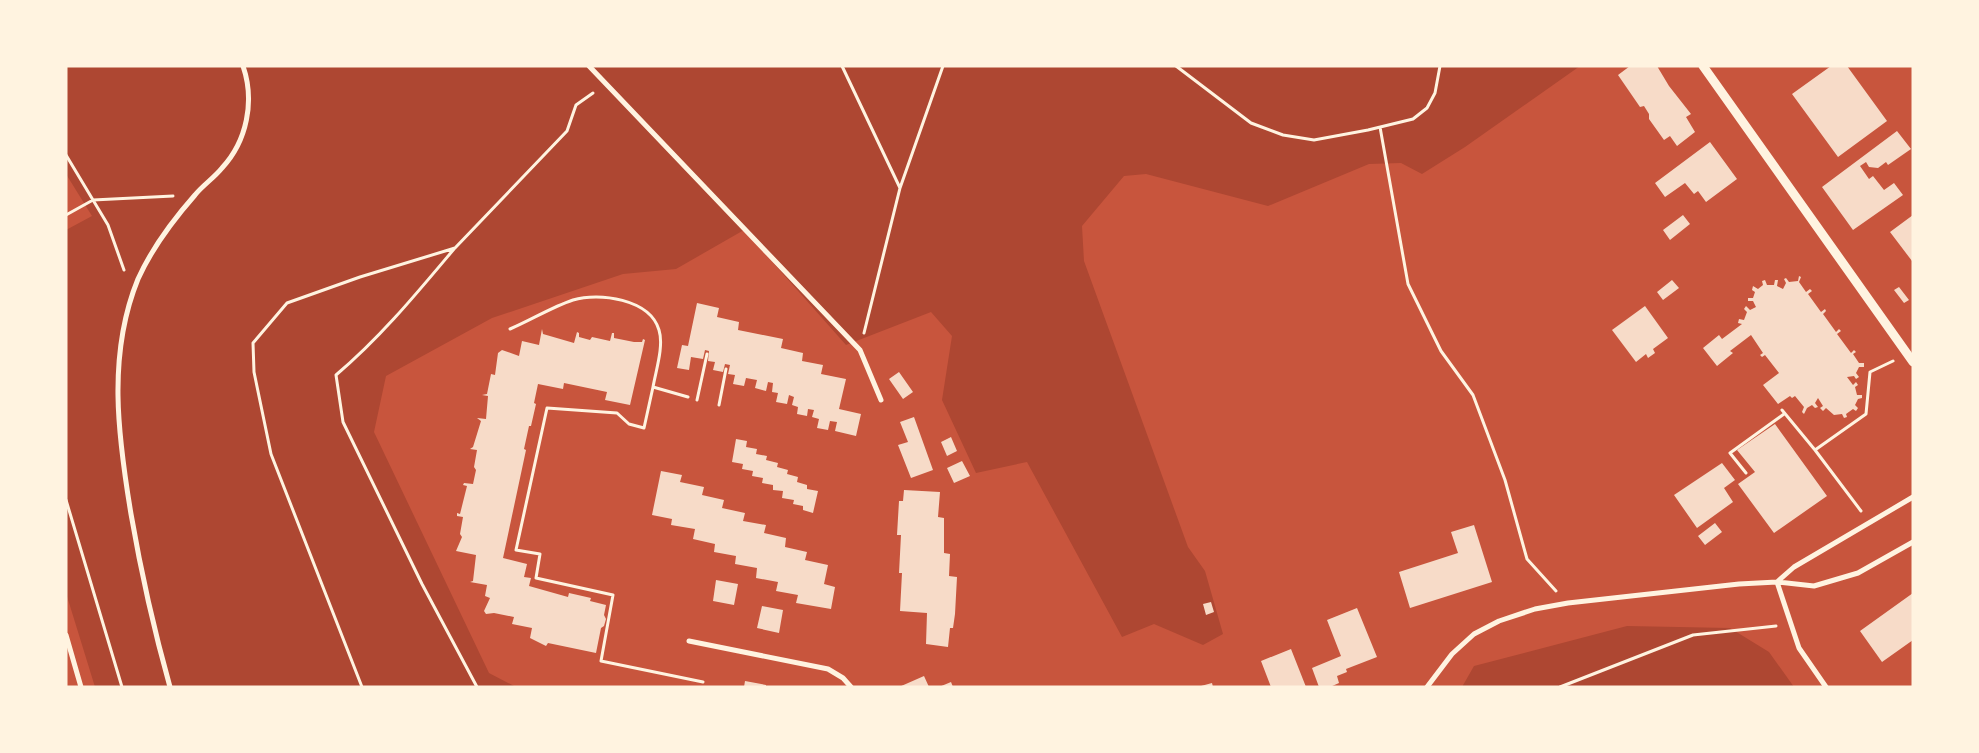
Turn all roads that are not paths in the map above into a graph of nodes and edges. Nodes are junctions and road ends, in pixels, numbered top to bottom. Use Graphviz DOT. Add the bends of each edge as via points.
graph roads {
  1 [pos="243,66"];
  2 [pos="589,66"];
  3 [pos="1703,66"];
  4 [pos="1913,362"];
  5 [pos="881,400"];
  6 [pos="1913,497"];
  7 [pos="1913,542"];
  8 [pos="1777,582"];
  9 [pos="66,635"];
  10 [pos="689,641"];
  11 [pos="81,687"];
  12 [pos="170,687"];
  13 [pos="851,687"];
  14 [pos="1427,687"];
  15 [pos="1826,687"];
  1 -- 12 [label="street" via="248,87 245,129 233,154 196,194 153,251 139,278 127,310 117,382 121,448 139,560"];
  2 -- 5 [label="street" via="860,350"];
  3 -- 4 [label="street"];
  6 -- 8 [label="street" via="1794,566"];
  7 -- 8 [label="street" via="1858,573 1823,584"];
  8 -- 14 [label="street" via="1568,603 1516,615 1474,634 1452,654"];
  8 -- 15 [label="street" via="1799,648"];
  9 -- 11 [label="street"];
  10 -- 13 [label="street" via="828,669"];
}
